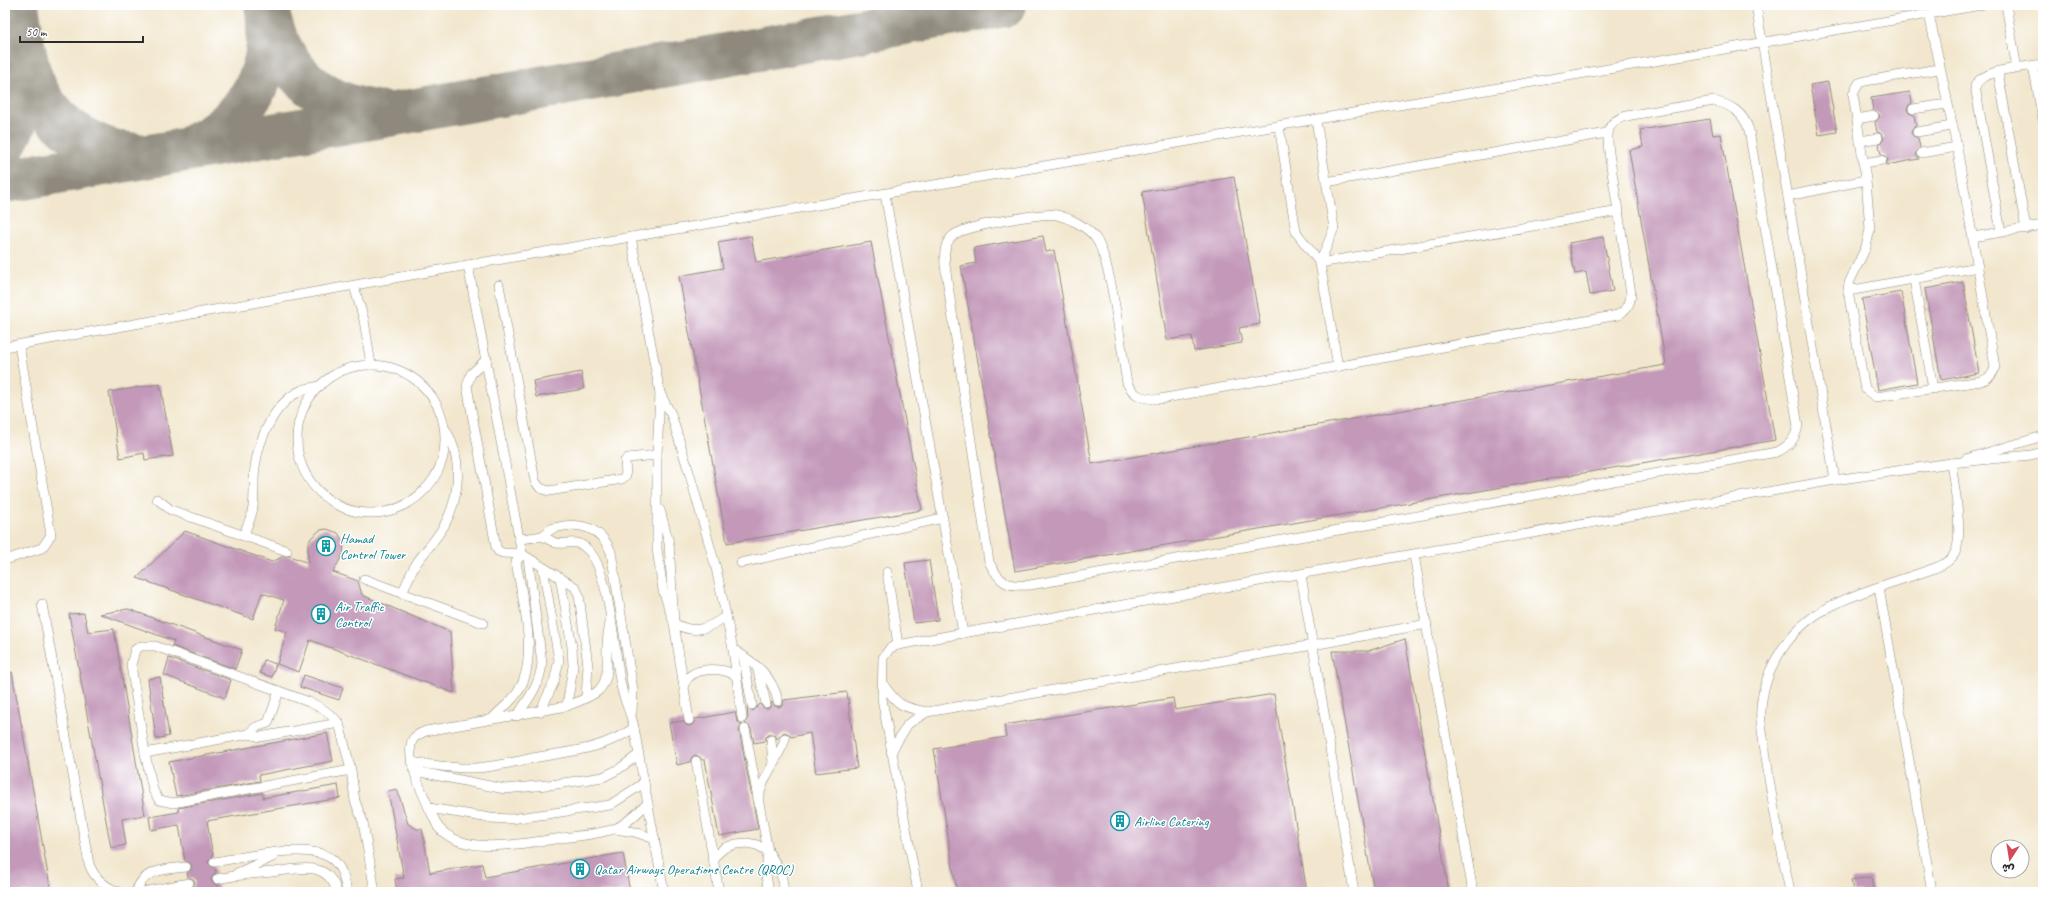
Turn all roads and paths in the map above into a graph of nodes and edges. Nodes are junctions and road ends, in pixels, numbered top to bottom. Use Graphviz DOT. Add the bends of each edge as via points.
graph roads {
  1 [pos="1756,5"];
  2 [pos="1981,5"];
  3 [pos="2006,5"];
  4 [pos="1929,14"];
  5 [pos="1763,44"];
  6 [pos="2043,64"];
  7 [pos="2033,66"];
  8 [pos="1939,69"];
  9 [pos="2017,69"];
  10 [pos="1998,72"];
  11 [pos="1947,104"];
  12 [pos="1913,109"];
  13 [pos="1874,116"];
  14 [pos="1857,119"];
  15 [pos="1316,120"];
  16 [pos="2043,120"];
  17 [pos="1279,126"];
  18 [pos="1952,126"];
  19 [pos="1917,132"];
  20 [pos="1607,133"];
  21 [pos="1878,138"];
  22 [pos="1860,141"];
  23 [pos="1957,147"];
  24 [pos="1921,153"];
  25 [pos="1882,160"];
  26 [pos="1863,163"];
  27 [pos="1866,180"];
  28 [pos="1326,182"];
  29 [pos="885,194"];
  30 [pos="1788,196"];
  31 [pos="1618,211"];
  32 [pos="2043,226"];
  33 [pos="2026,229"];
  34 [pos="2001,232"];
  35 [pos="632,237"];
  36 [pos="1973,237"];
  37 [pos="1320,263"];
  38 [pos="468,266"];
  39 [pos="1978,267"];
  40 [pos="1914,279"];
  41 [pos="354,286"];
  42 [pos="499,286"];
  43 [pos="1848,291"];
  44 [pos="19,345"];
  45 [pos="5,347"];
  46 [pos="487,359"];
  47 [pos="371,366"];
  48 [pos="1338,367"];
  49 [pos="320,386"];
  50 [pos="1932,389"];
  51 [pos="660,393"];
  52 [pos="444,427"];
  53 [pos="2043,436"];
  54 [pos="2043,452"];
  55 [pos="657,455"];
  56 [pos="1951,463"];
  57 [pos="1834,480"];
  58 [pos="157,500"];
  59 [pos="944,518"];
  60 [pos="243,536"];
  61 [pos="542,536"];
  62 [pos="519,539"];
  63 [pos="287,551"];
  64 [pos="1414,555"];
  65 [pos="525,556"];
  66 [pos="5,560"];
  67 [pos="741,563"];
  68 [pos="543,568"];
  69 [pos="887,572"];
  70 [pos="1301,574"];
  71 [pos="560,577"];
  72 [pos="364,579"];
  73 [pos="1879,588"];
  74 [pos="402,594"];
  75 [pos="42,604"];
  76 [pos="726,616"];
  77 [pos="611,618"];
  78 [pos="483,623"];
  79 [pos="674,623"];
  80 [pos="1427,624"];
  81 [pos="963,633"];
  82 [pos="898,644"];
  83 [pos="1313,645"];
  84 [pos="733,649"];
  85 [pos="743,656"];
  86 [pos="757,667"];
  87 [pos="736,675"];
  88 [pos="684,684"];
  89 [pos="883,684"];
  90 [pos="279,691"];
  91 [pos="586,698"];
  92 [pos="778,701"];
  93 [pos="766,703"];
  94 [pos="752,705"];
  95 [pos="567,706"];
  96 [pos="540,712"];
  97 [pos="927,712"];
  98 [pos="517,716"];
  99 [pos="632,716"];
  100 [pos="742,718"];
  101 [pos="492,719"];
  102 [pos="689,720"];
  103 [pos="339,724"];
  104 [pos="634,728"];
  105 [pos="745,729"];
  106 [pos="248,734"];
  107 [pos="785,738"];
  108 [pos="771,740"];
  109 [pos="145,752"];
  110 [pos="891,752"];
  111 [pos="638,755"];
  112 [pos="696,761"];
  113 [pos="411,762"];
  114 [pos="773,763"];
  115 [pos="351,770"];
  116 [pos="415,771"];
  117 [pos="644,783"];
  118 [pos="758,799"];
  119 [pos="648,803"];
  120 [pos="430,808"];
  121 [pos="615,829"];
  122 [pos="655,839"];
  123 [pos="768,851"];
  124 [pos="284,852"];
  125 [pos="712,859"];
  126 [pos="214,862"];
  127 [pos="186,867"];
  128 [pos="230,876"];
  129 [pos="217,879"];
  130 [pos="189,883"];
  131 [pos="120,892"];
  132 [pos="136,892"];
  133 [pos="143,892"];
  134 [pos="337,892"];
  135 [pos="347,892"];
  136 [pos="375,892"];
  137 [pos="664,892"];
  138 [pos="719,892"];
  139 [pos="769,892"];
  140 [pos="784,892"];
  141 [pos="918,892"];
  142 [pos="1354,892"];
  143 [pos="1473,892"];
  144 [pos="1790,892"];
  145 [pos="1932,892"];
  1 -- 5 [label="lane"];
  2 -- 4 [label="lane"];
  3 -- 9 [label="lane"];
  4 -- 5 [label="lane"];
  4 -- 8 [label="lane"];
  5 -- 15 [label="lane"];
  5 -- 30 [label="lane"];
  6 -- 7 [label="lane"];
  7 -- 9 [label="lane"];
  7 -- 16 [label="lane"];
  8 -- 11 [label="lane"];
  8 -- 14 [label="lane" via="1859,83 1853,94"];
  9 -- 10 [label="lane"];
  10 -- 33 [label="lane"];
  10 -- 34 [label="lane" via="1981,77 1974,86"];
  11 -- 12 [label="lane"];
  11 -- 18 [label="lane"];
  13 -- 14 [label="lane"];
  14 -- 22 [label="lane"];
  15 -- 17 [label="lane"];
  15 -- 28 [label="lane"];
  17 -- 29 [label="lane"];
  17 -- 37 [label="lane" via="1296,232"];
  18 -- 19 [label="lane"];
  18 -- 23 [label="lane"];
  20 -- 28 [label="lane"];
  20 -- 31 [label="lane"];
  20 -- 48 [label="lane" via="1617,119 1626,116 1714,101 1727,104 1745,119 1749,130 1798,426 1792,442 1786,448 1777,452 1016,586 1005,583 996,576 989,562 944,253 947,243 953,235 966,229 1042,215 1057,215 1085,228 1094,237 1107,262 1127,383 1138,397 1160,399"];
  21 -- 22 [label="lane"];
  22 -- 26 [label="lane"];
  23 -- 24 [label="lane"];
  23 -- 36 [label="lane"];
  25 -- 26 [label="lane"];
  26 -- 27 [label="lane"];
  27 -- 30 [label="lane"];
  27 -- 43 [label="lane" via="1869,238 1849,283"];
  28 -- 37 [label="lane" via="1334,228"];
  29 -- 35 [label="lane"];
  29 -- 59 [label="lane"];
  30 -- 57 [label="lane"];
  31 -- 37 [label="lane"];
  31 -- 48 [label="lane" via="1631,294 1626,310 1618,315"];
  32 -- 33 [label="lane"];
  33 -- 34 [label="lane"];
  34 -- 36 [label="lane"];
  35 -- 38 [label="lane"];
  35 -- 51 [label="lane"];
  36 -- 39 [label="lane"];
  37 -- 48 [label="lane"];
  38 -- 41 [label="lane"];
  38 -- 46 [label="lane"];
  39 -- 40 [label="lane"];
  39 -- 50 [label="lane" via="1995,367 1993,374 1981,381"];
  40 -- 43 [label="lane"];
  40 -- 50 [label="lane"];
  41 -- 44 [label="lane"];
  41 -- 47 [label="lane" via="364,320"];
  42 -- 55 [label="lane" via="535,481 540,488 549,491 622,479 626,475 625,461 628,458"];
  43 -- 50 [label="lane" via="1866,390 1876,397 1883,397"];
  44 -- 45 [label="lane"];
  44 -- 66 [label="lane" via="51,535 42,548"];
  46 -- 62 [label="lane"];
  46 -- 65 [label="lane" via="471,374 468,386 493,535 498,551"];
  47 -- 49 [label="lane" via="343,371"];
  47 -- 52 [label="lane" via="386,367 413,378 434,400"];
  49 -- 52 [label="lane" via="311,396 299,421 299,455 306,474 314,485 323,495 347,509 360,512 388,511 407,504 423,492 441,463 445,442"];
  49 -- 60 [label="lane" via="304,389 293,396 267,426 258,449 251,518"];
  51 -- 55 [label="lane"];
  51 -- 76 [label="lane" via="671,414 689,472 716,568"];
  52 -- 74 [label="lane" via="454,443 457,458 452,506 445,525 417,562"];
  53 -- 56 [label="lane"];
  54 -- 56 [label="lane"];
  55 -- 79 [label="lane" via="657,549 663,590"];
  56 -- 57 [label="lane"];
  56 -- 73 [label="lane" via="1957,511 1957,548 1954,555 1942,565"];
  57 -- 64 [label="lane"];
  58 -- 60 [label="lane" via="171,510"];
  59 -- 67 [label="lane"];
  59 -- 81 [label="lane"];
  60 -- 63 [label="lane"];
  61 -- 62 [label="lane"];
  61 -- 77 [label="lane" via="556,543 576,542 594,555 602,576"];
  61 -- 99 [label="lane" via="553,528 576,526 594,530 606,541 611,552 633,690"];
  62 -- 65 [label="lane"];
  64 -- 70 [label="lane"];
  64 -- 80 [label="lane"];
  65 -- 68 [label="lane"];
  65 -- 98 [label="lane" via="542,663 537,687"];
  65 -- 101 [label="lane" via="516,562 529,654 524,680 511,702"];
  68 -- 71 [label="lane"];
  68 -- 96 [label="lane" via="558,660 554,682"];
  69 -- 82 [label="lane"];
  70 -- 81 [label="lane"];
  70 -- 83 [label="lane"];
  71 -- 91 [label="lane" via="575,587 579,595 588,666"];
  71 -- 95 [label="lane" via="572,647 573,666"];
  72 -- 74 [label="lane"];
  73 -- 144 [label="lane" via="1840,602 1807,621 1782,650 1772,666 1766,684 1761,721 1776,824"];
  73 -- 145 [label="lane"];
  74 -- 78 [label="lane"];
  75 -- 131 [label="lane" via="89,864 101,882"];
  76 -- 79 [label="lane" via="702,630 686,629"];
  76 -- 84 [label="lane"];
  77 -- 91 [label="lane" via="607,637 608,671 598,690"];
  77 -- 99 [label="lane" via="622,691"];
  79 -- 88 [label="lane"];
  80 -- 83 [label="lane"];
  80 -- 143 [label="lane"];
  81 -- 82 [label="lane"];
  82 -- 89 [label="lane" via="890,648 883,658"];
  83 -- 97 [label="lane"];
  83 -- 142 [label="lane"];
  84 -- 85 [label="lane"];
  84 -- 87 [label="lane"];
  85 -- 86 [label="lane"];
  85 -- 94 [label="lane"];
  86 -- 92 [label="lane" via="773,683"];
  86 -- 93 [label="lane"];
  87 -- 88 [label="lane" via="727,670 709,670 691,675 686,678"];
  87 -- 100 [label="lane"];
  88 -- 102 [label="lane"];
  89 -- 97 [label="lane" via="900,704"];
  89 -- 110 [label="lane" via="882,699"];
  90 -- 103 [label="lane" via="320,707"];
  90 -- 106 [label="lane" via="268,723 256,727"];
  90 -- 109 [label="lane" via="155,646 141,646 135,650 131,665"];
  91 -- 95 [label="lane"];
  95 -- 96 [label="lane"];
  96 -- 98 [label="lane"];
  97 -- 110 [label="lane" via="908,724"];
  98 -- 101 [label="lane"];
  99 -- 104 [label="lane"];
  101 -- 113 [label="lane" via="426,731 417,735 411,745"];
  103 -- 106 [label="lane" via="260,737"];
  103 -- 115 [label="lane"];
  104 -- 111 [label="lane"];
  104 -- 113 [label="lane" via="597,747 475,768 452,768"];
  105 -- 118 [label="lane"];
  106 -- 109 [label="lane"];
  107 -- 114 [label="lane"];
  108 -- 114 [label="lane"];
  109 -- 115 [label="lane" via="155,796 166,803"];
  110 -- 141 [label="lane"];
  111 -- 116 [label="lane" via="603,777 505,789"];
  111 -- 117 [label="lane"];
  112 -- 125 [label="lane"];
  113 -- 116 [label="lane"];
  114 -- 118 [label="lane"];
  115 -- 136 [label="lane" via="355,801 363,822"];
  116 -- 120 [label="lane"];
  117 -- 119 [label="lane"];
  117 -- 120 [label="lane" via="610,805 511,819"];
  118 -- 123 [label="lane"];
  119 -- 121 [label="lane"];
  119 -- 122 [label="lane"];
  120 -- 121 [label="lane" via="438,827 444,833 459,841 481,845 501,845"];
  121 -- 122 [label="lane"];
  122 -- 137 [label="lane"];
  123 -- 125 [label="lane" via="746,843 736,844 724,848"];
  123 -- 139 [label="lane" via="766,875"];
  123 -- 140 [label="lane" via="781,872"];
  124 -- 126 [label="lane"];
  124 -- 128 [label="lane"];
  124 -- 135 [label="lane" via="319,852 332,858 342,872"];
  125 -- 138 [label="lane"];
  127 -- 132 [label="lane" via="156,871 146,876 139,883"];
  128 -- 129 [label="lane"];
  128 -- 134 [label="lane" via="307,868 325,874"];
  130 -- 133 [label="lane"];
}
